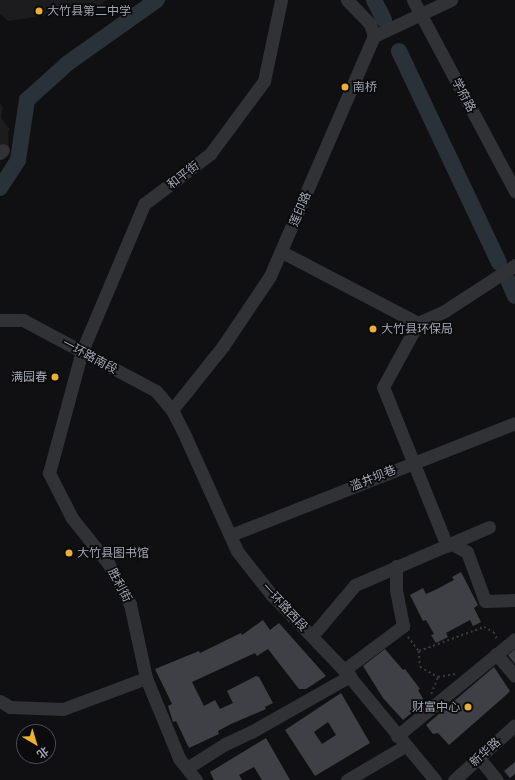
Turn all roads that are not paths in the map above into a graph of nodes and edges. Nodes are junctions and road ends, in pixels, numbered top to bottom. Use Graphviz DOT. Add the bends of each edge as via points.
graph roads {
  1 [pos="281,0"];
  2 [pos="347,0"];
  3 [pos="413,0"];
  4 [pos="451,0"];
  5 [pos="421,14"];
  6 [pos="374,36"];
  7 [pos="515,191"];
  8 [pos="282,252"];
  9 [pos="515,265"];
  10 [pos="0,320"];
  11 [pos="418,323"];
  12 [pos="82,352"];
  13 [pos="172,410"];
  14 [pos="515,423"];
  15 [pos="412,462"];
  16 [pos="489,527"];
  17 [pos="231,535"];
  18 [pos="449,545"];
  19 [pos="396,566"];
  20 [pos="515,600"];
  21 [pos="312,636"];
  22 [pos="515,639"];
  23 [pos="495,649"];
  24 [pos="347,673"];
  25 [pos="515,676"];
  26 [pos="146,678"];
  27 [pos="0,701"];
  28 [pos="515,725"];
  29 [pos="401,741"];
  30 [pos="479,758"];
  31 [pos="187,768"];
  32 [pos="196,780"];
  33 [pos="347,780"];
  34 [pos="435,780"];
  35 [pos="454,780"];
  36 [pos="497,780"];
  1 -- 12 [label="street, 和平街" via="264,81 210,154 144,204"];
  2 -- 6 [label="street" via="370,24"];
  3 -- 5 [label="street, 学府路"];
  4 -- 5 [label="street"];
  5 -- 6 [label="street"];
  5 -- 7 [label="street, 学府路"];
  6 -- 8 [label="street, 莲印路"];
  8 -- 11 [label="street"];
  8 -- 13 [label="street, 莲印路" via="270,276 223,346"];
  9 -- 11 [label="street" via="443,312"];
  10 -- 12 [label="street, 一环路南段" via="22,320"];
  11 -- 15 [label="street" via="383,387"];
  12 -- 13 [label="street, 一环路南段" via="156,391"];
  12 -- 26 [label="street, 胜利街" via="49,473 72,518 108,563 130,604"];
  13 -- 17 [label="street, 一环路西段"];
  14 -- 15 [label="street, 滥井坝巷"];
  15 -- 17 [label="street, 滥井坝巷"];
  15 -- 18 [label="street"];
  16 -- 18 [label="street"];
  17 -- 21 [label="street, 一环路西段" via="237,551 271,594"];
  18 -- 19 [label="street"];
  18 -- 20 [label="street" via="467,552 485,602"];
  19 -- 21 [label="street" via="355,585"];
  19 -- 24 [label="street" via="396,589 403,626"];
  21 -- 24 [label="street, 一环路西段"];
  22 -- 23 [label="street"];
  23 -- 25 [label="street"];
  23 -- 29 [label="street"];
  24 -- 29 [label="street, 一环路西段"];
  24 -- 31 [label="street" via="252,732 225,744"];
  26 -- 27 [label="street" via="63,709 10,707"];
  26 -- 31 [label="street, 胜利街" via="179,758"];
  28 -- 30 [label="street, 新华路"];
  29 -- 33 [label="street"];
  29 -- 34 [label="street, 一环路西段"];
  30 -- 35 [label="street, 新华路"];
  30 -- 36 [label="street"];
  31 -- 32 [label="street, 胜利街"];
}
